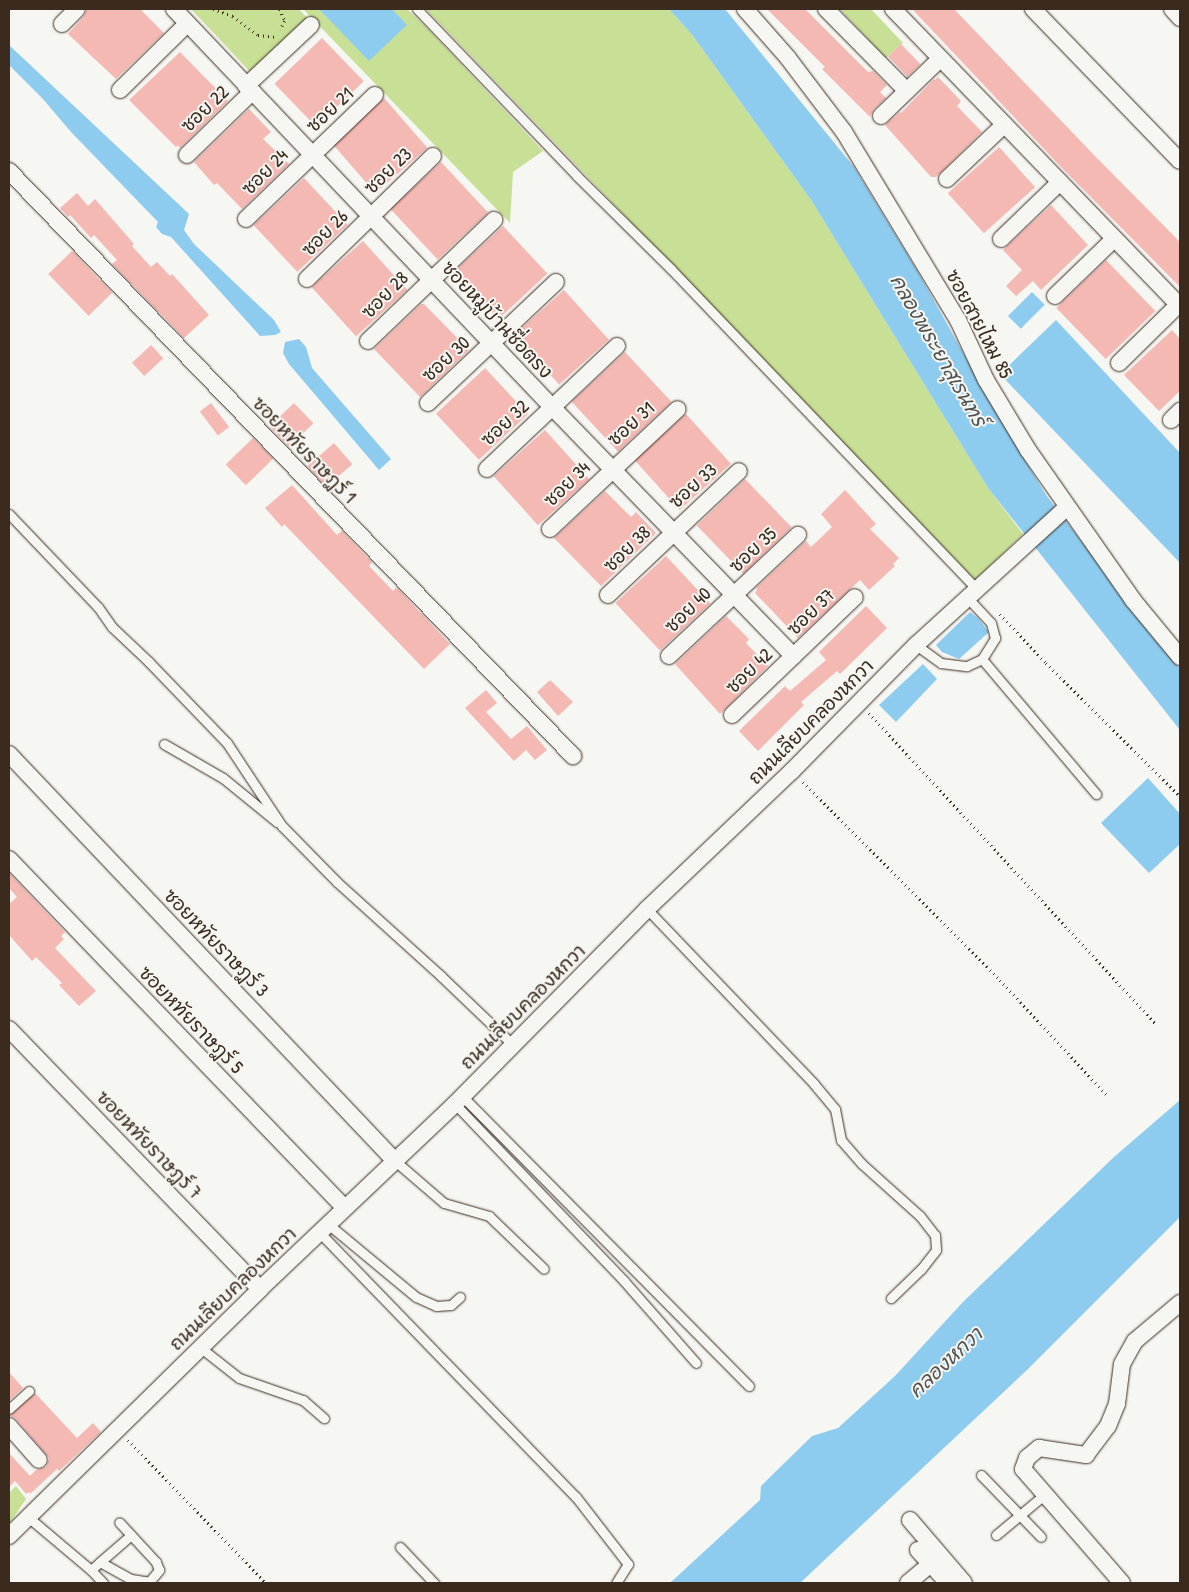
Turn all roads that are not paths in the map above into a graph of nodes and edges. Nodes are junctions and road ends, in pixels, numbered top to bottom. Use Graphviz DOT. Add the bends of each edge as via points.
graph roads {
  1 [pos="77,9"];
  2 [pos="174,9"];
  3 [pos="417,9"];
  4 [pos="745,9"];
  5 [pos="826,9"];
  6 [pos="893,9"];
  7 [pos="1033,9"];
  8 [pos="1172,9"];
  9 [pos="1180,18"];
  10 [pos="188,23"];
  11 [pos="62,24"];
  12 [pos="312,25"];
  13 [pos="940,59"];
  14 [pos="249,89"];
  15 [pos="120,90"];
  16 [pos="907,91"];
  17 [pos="375,94"];
  18 [pos="882,116"];
  19 [pos="1004,125"];
  20 [pos="312,154"];
  21 [pos="187,155"];
  22 [pos="434,156"];
  23 [pos="1180,161"];
  24 [pos="9,171"];
  25 [pos="948,179"];
  26 [pos="1060,182"];
  27 [pos="371,216"];
  28 [pos="246,219"];
  29 [pos="494,220"];
  30 [pos="1114,238"];
  31 [pos="1001,239"];
  32 [pos="431,278"];
  33 [pos="307,279"];
  34 [pos="556,282"];
  35 [pos="1055,296"];
  36 [pos="1180,305"];
  37 [pos="368,341"];
  38 [pos="492,344"];
  39 [pos="616,346"];
  40 [pos="1118,363"];
  41 [pos="428,404"];
  42 [pos="552,407"];
  43 [pos="678,409"];
  44 [pos="487,469"];
  45 [pos="612,469"];
  46 [pos="739,471"];
  47 [pos="1063,510"];
  48 [pos="9,514"];
  49 [pos="550,529"];
  50 [pos="674,531"];
  51 [pos="798,535"];
  52 [pos="972,593"];
  53 [pos="734,594"];
  54 [pos="608,595"];
  55 [pos="855,597"];
  56 [pos="916,645"];
  57 [pos="669,656"];
  58 [pos="794,656"];
  59 [pos="1180,657"];
  60 [pos="982,659"];
  61 [pos="732,715"];
  62 [pos="164,744"];
  63 [pos="9,754"];
  64 [pos="573,756"];
  65 [pos="1096,794"];
  66 [pos="282,826"];
  67 [pos="9,859"];
  68 [pos="648,910"];
  69 [pos="9,1029"];
  70 [pos="513,1045"];
  71 [pos="458,1100"];
  72 [pos="394,1160"];
  73 [pos="345,1208"];
  74 [pos="324,1229"];
  75 [pos="544,1269"];
  76 [pos="260,1289"];
  77 [pos="460,1297"];
  78 [pos="891,1298"];
  79 [pos="1180,1303"];
  80 [pos="201,1348"];
  81 [pos="696,1363"];
  82 [pos="749,1386"];
  83 [pos="30,1391"];
  84 [pos="9,1409"];
  85 [pos="324,1418"];
  86 [pos="9,1426"];
  87 [pos="39,1460"];
  88 [pos="981,1475"];
  89 [pos="1045,1494"];
  90 [pos="1020,1516"];
  91 [pos="28,1517"];
  92 [pos="910,1520"];
  93 [pos="119,1522"];
  94 [pos="130,1535"];
  95 [pos="996,1535"];
  96 [pos="9,1536"];
  97 [pos="1041,1537"];
  98 [pos="400,1547"];
  99 [pos="918,1550"];
  100 [pos="100,1562"];
  101 [pos="931,1564"];
  102 [pos="91,1570"];
  103 [pos="103,1583"];
  104 [pos="434,1583"];
  105 [pos="616,1583"];
  106 [pos="908,1583"];
  107 [pos="948,1583"];
  108 [pos="964,1583"];
  109 [pos="1122,1583"];
  1 -- 11 [label="street"];
  2 -- 10 [label="street, ซอยหมู่บ้านซื่อตรง"];
  3 -- 52 [label="lane"];
  4 -- 47 [label="street, ซอยสายไหม 85" via="788,58 844,132 958,320 986,380"];
  5 -- 16 [label="street"];
  6 -- 13 [label="street"];
  7 -- 23 [label="street"];
  8 -- 9 [label="street"];
  10 -- 14 [label="street, ซอยหมู่บ้านซื่อตรง"];
  10 -- 15 [label="street"];
  12 -- 14 [label="street, ซอย 22"];
  13 -- 16 [label="street"];
  13 -- 19 [label="street"];
  14 -- 20 [label="street, ซอยหมู่บ้านซื่อตรง"];
  14 -- 21 [label="street, ซอย 22"];
  16 -- 18 [label="street"];
  17 -- 20 [label="street, ซอย 21"];
  19 -- 25 [label="street"];
  19 -- 26 [label="street"];
  20 -- 27 [label="street, ซอยหมู่บ้านซื่อตรง"];
  20 -- 28 [label="street, ซอย 24"];
  22 -- 27 [label="street, ซอย 23"];
  24 -- 64 [label="street, ซอยหทัยราษฎร์ 1"];
  26 -- 30 [label="street"];
  26 -- 31 [label="street"];
  27 -- 32 [label="street, ซอยหมู่บ้านซื่อตรง"];
  27 -- 33 [label="street, ซอย 26"];
  29 -- 32 [label="street, ซอย 28"];
  30 -- 35 [label="street"];
  30 -- 36 [label="street"];
  32 -- 37 [label="street, ซอย 28"];
  32 -- 38 [label="street, ซอยหมู่บ้านซื่อตรง"];
  34 -- 38 [label="street, ซอย 30"];
  36 -- 40 [label="street"];
  38 -- 41 [label="street, ซอย 30"];
  38 -- 42 [label="street, ซอยหมู่บ้านซื่อตรง"];
  39 -- 42 [label="street, ซอย 32"];
  42 -- 44 [label="street, ซอย 32"];
  42 -- 45 [label="street, ซอยหมู่บ้านซื่อตรง"];
  43 -- 45 [label="street, ซอย 31"];
  45 -- 49 [label="street, ซอย 34"];
  45 -- 50 [label="street, ซอยหมู่บ้านซื่อตรง"];
  46 -- 50 [label="street, ซอย 33"];
  47 -- 52 [label="street, ถนนเลียบคลองหกวา"];
  47 -- 59 [label="street, ซอยสายไหม 85"];
  48 -- 66 [label="lane" via="98,607 112,627 227,743"];
  50 -- 53 [label="street, ซอยหมู่บ้านซื่อตรง"];
  50 -- 54 [label="street, ซอย 38"];
  51 -- 53 [label="street, ซอย 35"];
  52 -- 56 [label="street, ถนนเลียบคลองหกวา"];
  52 -- 60 [label="lane" via="991,623 995,638"];
  53 -- 57 [label="street, ซอย 40"];
  53 -- 58 [label="street, ซอยหมู่บ้านซื่อตรง"];
  55 -- 58 [label="street, ซอย 37"];
  56 -- 60 [label="lane" via="942,663 967,666"];
  56 -- 68 [label="street, ถนนเลียบคลองหกวา"];
  58 -- 61 [label="street, ซอย 42"];
  60 -- 65 [label="lane"];
  62 -- 66 [label="lane" via="223,778"];
  63 -- 72 [label="street, ซอยหทัยราษฎร์ 3"];
  66 -- 70 [label="lane" via="337,882"];
  67 -- 73 [label="street, ซอยหทัยราษฎร์ 5"];
  68 -- 70 [label="street, ถนนเลียบคลองหกวา"];
  68 -- 78 [label="lane" via="814,1084 836,1109 841,1140 936,1235 936,1250"];
  69 -- 76 [label="street, ซอยหทัยราษฎร์ 7"];
  70 -- 71 [label="street, ถนนเลียบคลองหกวา"];
  71 -- 72 [label="street, ถนนเลียบคลองหกวา"];
  71 -- 81 [label="lane"];
  71 -- 82 [label="lane"];
  72 -- 73 [label="street, ถนนเลียบคลองหกวา"];
  72 -- 75 [label="lane" via="444,1203 489,1216"];
  73 -- 74 [label="street, ถนนเลียบคลองหกวา"];
  74 -- 76 [label="street, ถนนเลียบคลองหกวา"];
  74 -- 77 [label="lane" via="416,1297 436,1306 451,1305"];
  74 -- 105 [label="lane" via="576,1497 628,1564"];
  76 -- 80 [label="street, ถนนเลียบคลองหกวา"];
  79 -- 89 [label="street" via="1136,1341 1122,1364 1117,1404 1108,1426 1086,1455 1039,1448 1027,1458 1023,1469"];
  80 -- 85 [label="lane" via="238,1378 303,1400"];
  80 -- 91 [label="street, ถนนเลียบคลองหกวา"];
  83 -- 84 [label="lane"];
  86 -- 87 [label="street"];
  88 -- 90 [label="lane"];
  89 -- 90 [label="lane"];
  89 -- 109 [label="street"];
  90 -- 95 [label="lane"];
  90 -- 97 [label="lane"];
  91 -- 96 [label="street, ถนนเลียบคลองหกวา"];
  91 -- 102 [label="lane"];
  92 -- 108 [label="street"];
  93 -- 94 [label="lane"];
  94 -- 100 [label="lane"];
  94 -- 100 [label="lane" via="156,1562 159,1570 149,1582 131,1579"];
  98 -- 104 [label="lane"];
  99 -- 101 [label="street"];
  100 -- 102 [label="lane"];
  101 -- 106 [label="street"];
  101 -- 107 [label="street"];
  102 -- 103 [label="lane"];
}
